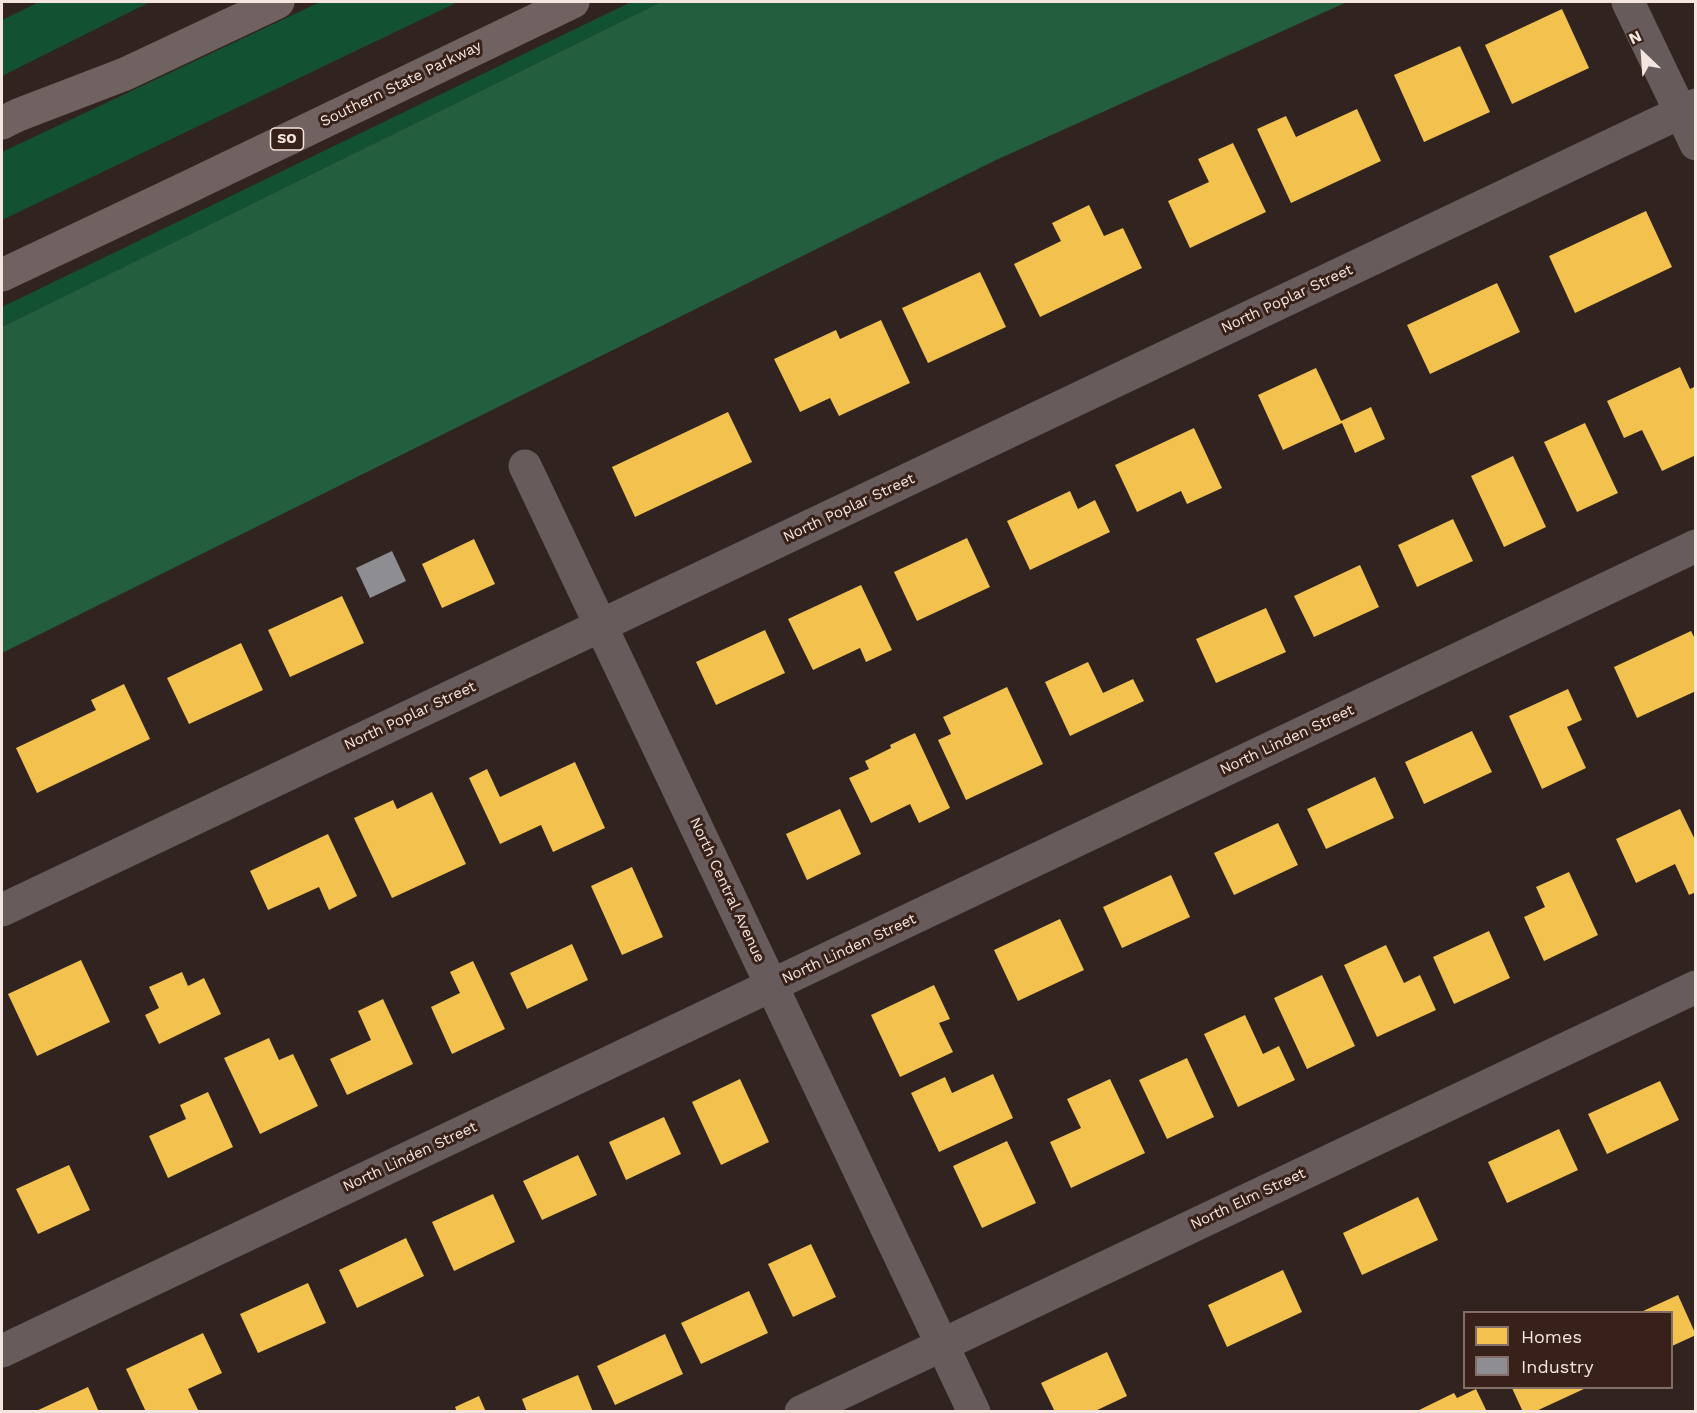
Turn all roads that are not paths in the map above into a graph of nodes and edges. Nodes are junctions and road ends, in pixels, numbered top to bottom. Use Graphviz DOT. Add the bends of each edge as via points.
graph roads {
  1 [pos="278,2"];
  2 [pos="573,2"];
  3 [pos="1628,2"];
  4 [pos="1688,109"];
  5 [pos="2,123"];
  6 [pos="1695,144"];
  7 [pos="2,275"];
  8 [pos="525,466"];
  9 [pos="1695,546"];
  10 [pos="601,625"];
  11 [pos="2,910"];
  12 [pos="772,985"];
  13 [pos="1695,987"];
  14 [pos="942,1344"];
  15 [pos="2,1351"];
  16 [pos="801,1412"];
  17 [pos="974,1412"];
  1 -- 5 [label="highway" via="125,74"];
  2 -- 7 [label="highway, Southern State Parkway / SO"];
  3 -- 4 [label="street"];
  4 -- 6 [label="street"];
  4 -- 10 [label="street, North Poplar Street"];
  8 -- 10 [label="street, North Central Avenue"];
  9 -- 12 [label="street, North Linden Street"];
  10 -- 11 [label="street, North Poplar Street"];
  10 -- 12 [label="street, North Central Avenue"];
  12 -- 14 [label="street, North Central Avenue"];
  12 -- 15 [label="street, North Linden Street"];
  13 -- 14 [label="street, North Elm Street"];
  14 -- 16 [label="street, North Elm Street"];
  14 -- 17 [label="street, North Central Avenue"];
}
